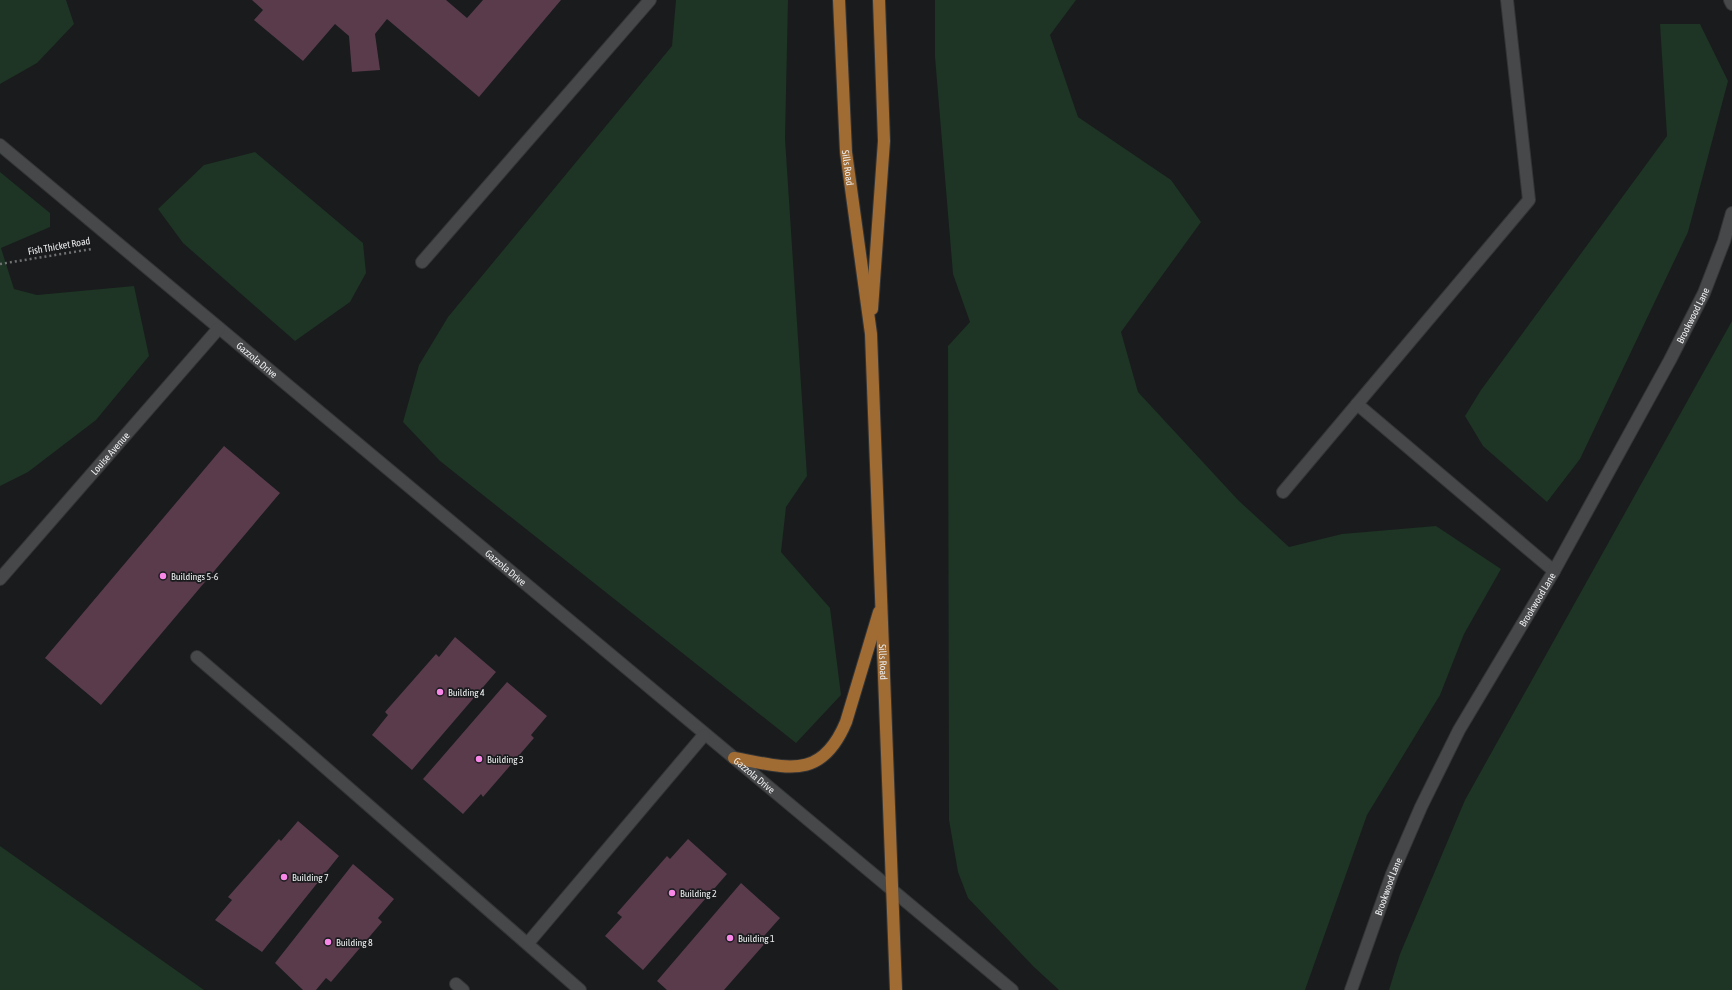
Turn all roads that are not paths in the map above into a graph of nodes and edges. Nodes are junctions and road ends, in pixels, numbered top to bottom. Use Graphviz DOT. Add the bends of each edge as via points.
graph roads {
  1 [pos="650,0"];
  2 [pos="839,0"];
  3 [pos="879,0"];
  4 [pos="1507,0"];
  5 [pos="1730,0"];
  6 [pos="1732,4"];
  7 [pos="0,144"];
  8 [pos="1732,213"];
  9 [pos="422,262"];
  10 [pos="218,328"];
  11 [pos="871,334"];
  12 [pos="1357,404"];
  13 [pos="1283,492"];
  14 [pos="1554,571"];
  15 [pos="0,578"];
  16 [pos="882,603"];
  17 [pos="197,657"];
  18 [pos="704,734"];
  19 [pos="734,758"];
  20 [pos="892,889"];
  21 [pos="528,943"];
  22 [pos="580,990"];
  23 [pos="896,990"];
  24 [pos="1012,990"];
  25 [pos="1352,990"];
  1 -- 9 [label="street"];
  2 -- 11 [label="main road, Sills Road" via="846,152"];
  3 -- 11 [label="main road, Sills Road" via="884,141"];
  4 -- 12 [label="street" via="1529,200"];
  5 -- 6 [label="street"];
  7 -- 10 [label="street, Gazzola Drive"];
  8 -- 14 [label="street, Brookwood Lane" via="1704,293"];
  10 -- 15 [label="street, Louise Avenue"];
  10 -- 18 [label="street, Gazzola Drive"];
  11 -- 16 [label="main road, Sills Road"];
  12 -- 13 [label="street"];
  12 -- 14 [label="street"];
  14 -- 25 [label="street, Brookwood Lane" via="1459,730 1421,807 1392,874"];
  16 -- 19 [label="main road" via="846,722 830,750 806,766 790,768"];
  16 -- 20 [label="main road, Sills Road"];
  17 -- 21 [label="street"];
  18 -- 19 [label="street, Gazzola Drive"];
  18 -- 21 [label="street"];
  19 -- 20 [label="street, Gazzola Drive"];
  20 -- 23 [label="main road, Sills Road"];
  20 -- 24 [label="street, Gazzola Drive"];
  21 -- 22 [label="street"];
}
